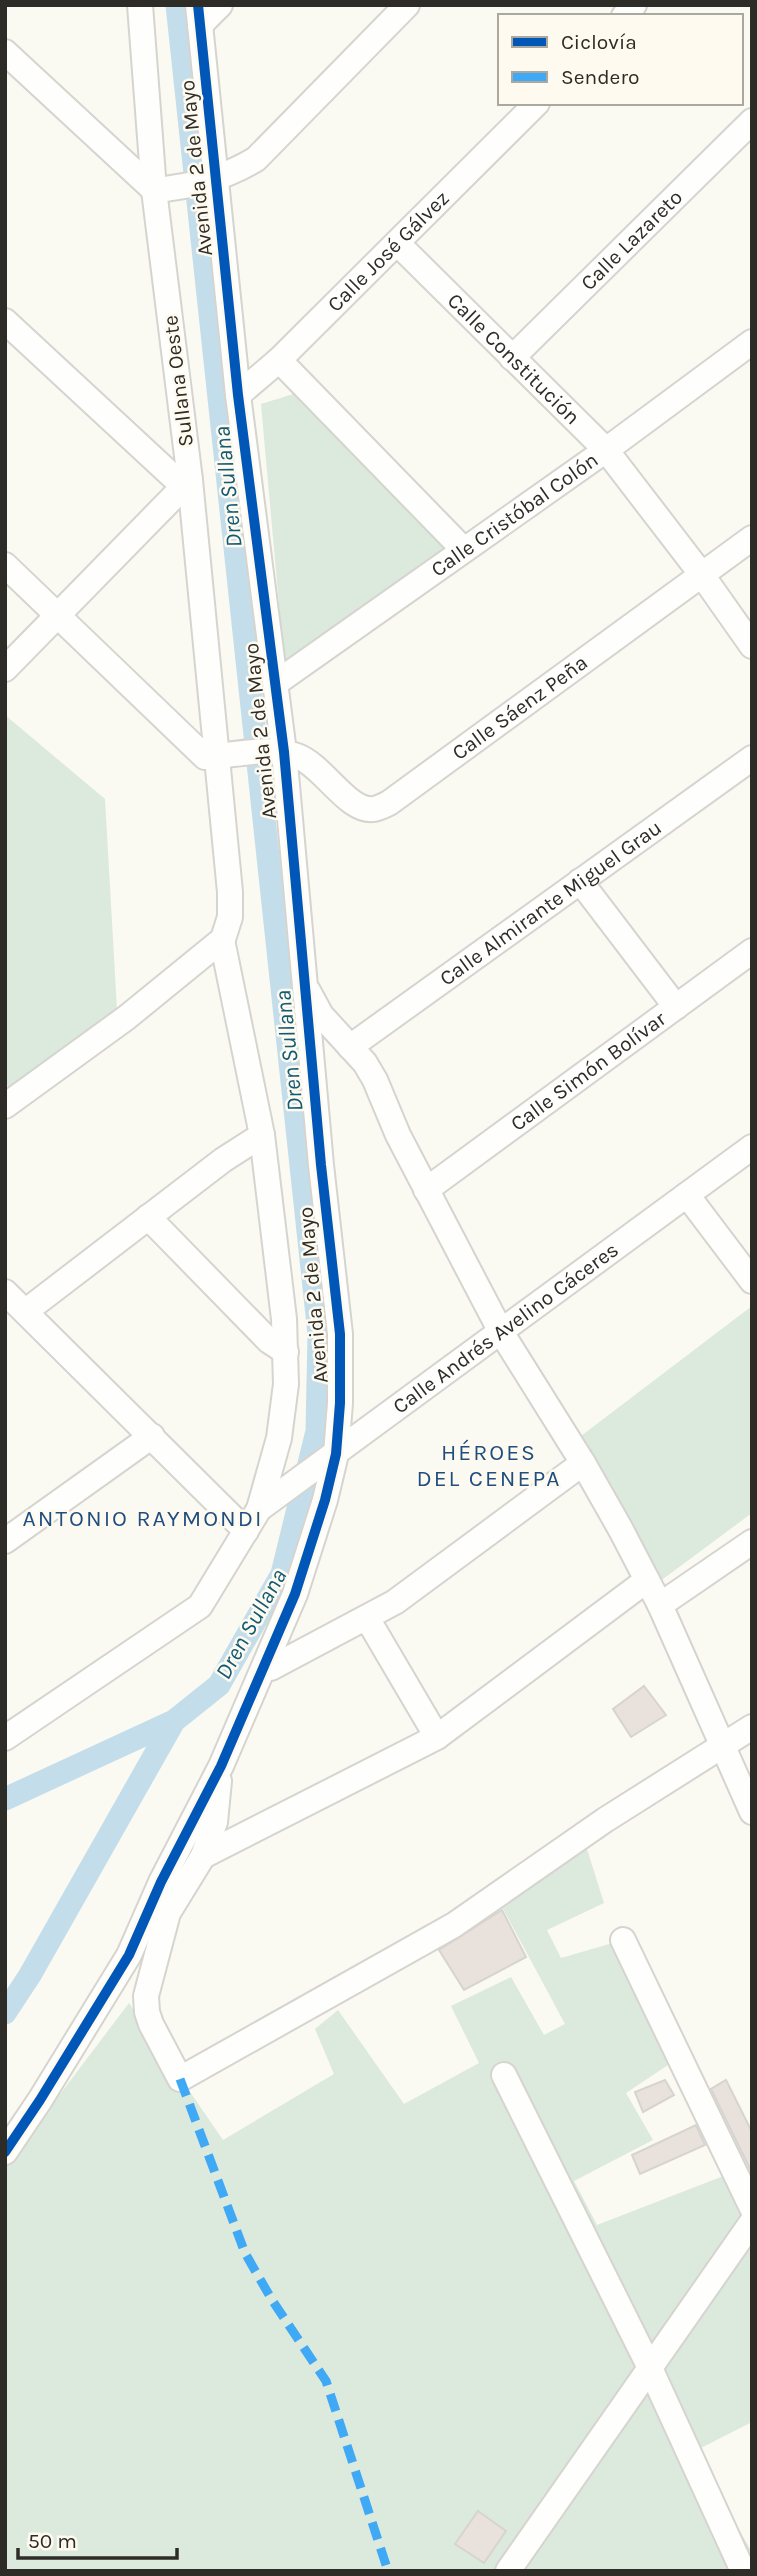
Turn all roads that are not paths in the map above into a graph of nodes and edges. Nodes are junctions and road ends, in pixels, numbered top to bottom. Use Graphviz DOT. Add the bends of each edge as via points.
graph roads {
  1 [pos="140,5"];
  2 [pos="220,5"];
  3 [pos="407,5"];
  4 [pos="199,15"];
  5 [pos="5,51"];
  6 [pos="535,105"];
  7 [pos="752,121"];
  8 [pos="212,180"];
  9 [pos="163,189"];
  10 [pos="398,244"];
  11 [pos="5,321"];
  12 [pos="752,342"];
  13 [pos="512,358"];
  14 [pos="279,360"];
  15 [pos="238,395"];
  16 [pos="606,450"];
  17 [pos="186,483"];
  18 [pos="752,538"];
  19 [pos="464,549"];
  20 [pos="5,565"];
  21 [pos="702,575"];
  22 [pos="59,616"];
  23 [pos="752,646"];
  24 [pos="5,669"];
  25 [pos="276,683"];
  26 [pos="280,752"];
  27 [pos="221,756"];
  28 [pos="752,758"];
  29 [pos="580,881"];
  30 [pos="222,940"];
  31 [pos="752,951"];
  32 [pos="305,984"];
  33 [pos="676,1007"];
  34 [pos="350,1047"];
  35 [pos="10,1095"];
  36 [pos="262,1135"];
  37 [pos="752,1147"];
  38 [pos="426,1190"];
  39 [pos="687,1195"];
  40 [pos="148,1217"];
  41 [pos="752,1281"];
  42 [pos="5,1292"];
  43 [pos="26,1311"];
  44 [pos="501,1332"];
  45 [pos="286,1352"];
  46 [pos="152,1437"];
  47 [pos="329,1458"];
  48 [pos="583,1463"];
  49 [pos="267,1503"];
  50 [pos="9,1531"];
  51 [pos="246,1531"];
  52 [pos="752,1542"];
  53 [pos="647,1580"];
  54 [pos="660,1605"];
  55 [pos="367,1618"];
  56 [pos="264,1667"];
  57 [pos="752,1727"];
  58 [pos="437,1737"];
  59 [pos="5,1738"];
  60 [pos="724,1746"];
  61 [pos="220,1766"];
  62 [pos="752,1812"];
  63 [pos="203,1856"];
  64 [pos="623,1940"];
  65 [pos="504,2075"];
  66 [pos="5,2152"];
  67 [pos="752,2208"];
  68 [pos="752,2222"];
  69 [pos="650,2368"];
  70 [pos="508,2571"];
  71 [pos="743,2571"];
  1 -- 9 [label="street, Sullana Oeste"];
  2 -- 4 [label="street"];
  3 -- 8 [label="street" via="256,159"];
  4 -- 8 [label="street, Avenida 2 de Mayo"];
  5 -- 9 [label="street"];
  6 -- 10 [label="street, Calle José Gálvez"];
  7 -- 13 [label="street, Calle Lazareto"];
  8 -- 9 [label="street"];
  8 -- 15 [label="street, Avenida 2 de Mayo"];
  9 -- 17 [label="street, Sullana Oeste"];
  10 -- 13 [label="street, Calle Constitución"];
  10 -- 14 [label="street, Calle José Gálvez"];
  11 -- 17 [label="street"];
  12 -- 16 [label="street, Calle Cristóbal Colón"];
  13 -- 16 [label="street, Calle Constitución"];
  14 -- 15 [label="street, Calle José Gálvez"];
  14 -- 19 [label="street"];
  15 -- 25 [label="street, Avenida 2 de Mayo"];
  16 -- 19 [label="street, Calle Cristóbal Colón"];
  16 -- 21 [label="street, Calle Constitución"];
  17 -- 22 [label="street"];
  17 -- 27 [label="street, Sullana Oeste"];
  18 -- 21 [label="street, Calle Sáenz Peña"];
  19 -- 25 [label="street, Calle Cristóbal Colón"];
  20 -- 22 [label="street"];
  21 -- 23 [label="street, Calle Constitución"];
  21 -- 26 [label="street, Calle Sáenz Peña" via="389,803 372,810 356,805 314,764"];
  22 -- 24 [label="street"];
  22 -- 27 [label="street" via="205,757"];
  25 -- 26 [label="street, Avenida 2 de Mayo"];
  26 -- 27 [label="street"];
  26 -- 32 [label="street, Avenida 2 de Mayo"];
  27 -- 30 [label="street, Sullana Oeste" via="230,892 230,917"];
  28 -- 29 [label="street, Calle Almirante Miguel Grau"];
  29 -- 33 [label="street"];
  29 -- 34 [label="street, Calle Almirante Miguel Grau"];
  30 -- 35 [label="street" via="127,1018"];
  30 -- 36 [label="street"];
  31 -- 33 [label="street, Calle Simón Bolívar"];
  32 -- 34 [label="street" via="321,1015"];
  32 -- 47 [label="street, Avenida 2 de Mayo" via="340,1334 340,1403"];
  33 -- 38 [label="street, Calle Simón Bolívar"];
  34 -- 38 [label="street" via="375,1080"];
  36 -- 40 [label="street"];
  36 -- 45 [label="street"];
  37 -- 39 [label="street, Calle Andrés Avelino Cáceres"];
  38 -- 44 [label="street"];
  39 -- 41 [label="street"];
  39 -- 44 [label="street, Calle Andrés Avelino Cáceres"];
  40 -- 43 [label="street"];
  40 -- 45 [label="street" via="269,1341"];
  42 -- 43 [label="street"];
  43 -- 46 [label="street"];
  44 -- 47 [label="street, Calle Andrés Avelino Cáceres"];
  44 -- 48 [label="street"];
  45 -- 49 [label="street" via="286,1384"];
  46 -- 50 [label="street"];
  46 -- 51 [label="street"];
  47 -- 49 [label="street, Calle Andrés Avelino Cáceres"];
  47 -- 56 [label="street, Avenida 2 de Mayo" via="325,1500 295,1594"];
  48 -- 53 [label="street"];
  48 -- 55 [label="street"];
  49 -- 51 [label="street"];
  51 -- 59 [label="street" via="200,1606"];
  52 -- 54 [label="street"];
  53 -- 54 [label="street"];
  53 -- 58 [label="street"];
  54 -- 60 [label="street"];
  55 -- 56 [label="street" via="271,1668"];
  55 -- 58 [label="street"];
  56 -- 61 [label="street, Avenida 2 de Mayo"];
  57 -- 60 [label="street"];
  58 -- 63 [label="street"];
  60 -- 62 [label="street"];
  60 -- 63 [label="street" via="605,1820 454,1925 180,2079 151,2024 146,1996 168,1913"];
  61 -- 63 [label="street" via="215,1822"];
  61 -- 66 [label="street, Avenida 2 de Mayo" via="128,1955"];
  64 -- 67 [label="street"];
  65 -- 69 [label="street"];
  68 -- 69 [label="street"];
  69 -- 70 [label="street"];
  69 -- 71 [label="street"];
}
